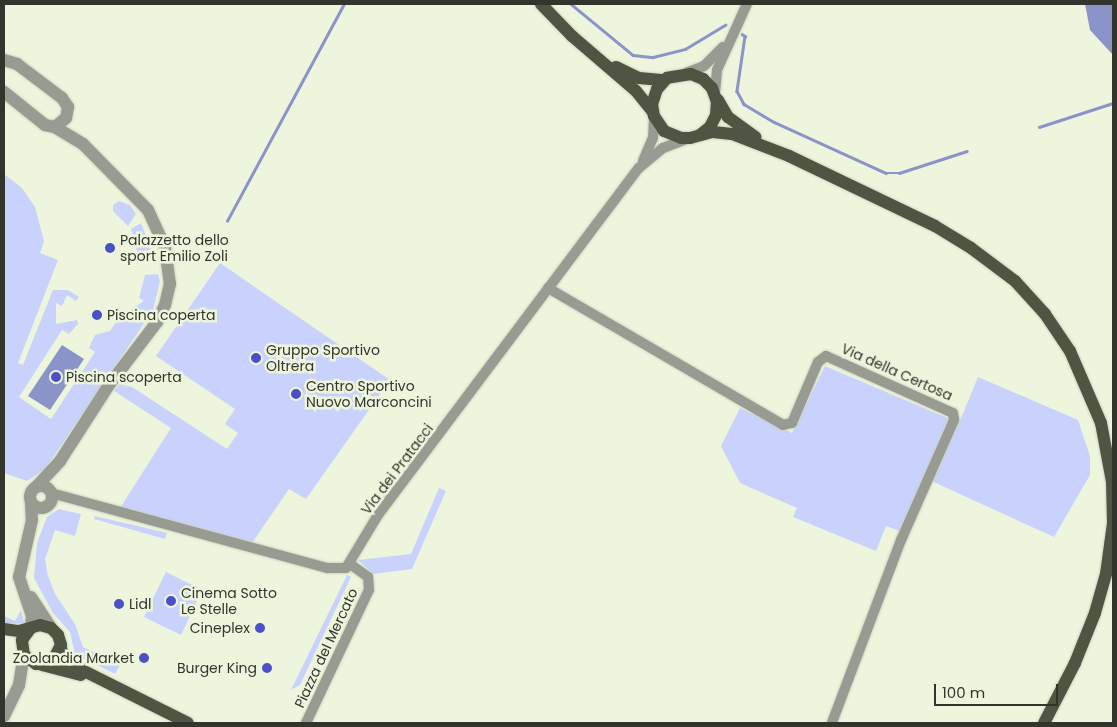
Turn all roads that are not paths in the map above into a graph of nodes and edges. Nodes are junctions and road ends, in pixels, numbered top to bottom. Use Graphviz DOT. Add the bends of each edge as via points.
graph roads {
  1 [pos="542,4"];
  2 [pos="747,4"];
  3 [pos="731,37"];
  4 [pos="599,58"];
  5 [pos="4,60"];
  6 [pos="686,73"];
  7 [pos="664,80"];
  8 [pos="4,92"];
  9 [pos="716,95"];
  10 [pos="68,111"];
  11 [pos="653,114"];
  12 [pos="55,127"];
  13 [pos="695,136"];
  14 [pos="83,144"];
  15 [pos="789,156"];
  16 [pos="639,168"];
  17 [pos="548,288"];
  18 [pos="60,461"];
  19 [pos="36,487"];
  20 [pos="49,499"];
  21 [pos="32,503"];
  22 [pos="31,529"];
  23 [pos="350,564"];
  24 [pos="20,566"];
  25 [pos="31,628"];
  26 [pos="51,628"];
  27 [pos="4,629"];
  28 [pos="4,636"];
  29 [pos="61,649"];
  30 [pos="23,652"];
  31 [pos="41,665"];
  32 [pos="100,681"];
  33 [pos="19,685"];
  34 [pos="4,716"];
  35 [pos="188,723"];
  36 [pos="306,723"];
  37 [pos="832,723"];
  38 [pos="1044,723"];
  1 -- 4 [label="main road" via="563,28"];
  2 -- 3 [label="street"];
  3 -- 6 [label="street" via="710,62"];
  3 -- 9 [label="street" via="717,70"];
  4 -- 7 [label="main road" via="639,78"];
  4 -- 11 [label="main road" via="641,96"];
  5 -- 10 [label="street" via="17,64 62,98"];
  6 -- 7 [label="main road"];
  6 -- 9 [label="main road" via="703,78"];
  7 -- 11 [label="main road" via="655,93"];
  8 -- 12 [label="street" via="45,125"];
  9 -- 13 [label="main road" via="714,120"];
  9 -- 15 [label="main road" via="735,124"];
  10 -- 12 [label="street" via="64,121"];
  10 -- 14 [label="street" via="71,124"];
  11 -- 13 [label="main road" via="664,131 677,137"];
  11 -- 16 [label="street, Via dei Pratacci" via="654,138"];
  12 -- 14 [label="street"];
  13 -- 15 [label="main road" via="729,133"];
  13 -- 16 [label="street, Via dei Pratacci" via="668,144"];
  14 -- 18 [label="street" via="152,216 167,254 170,284 160,316 109,385"];
  15 -- 38 [label="main road" via="920,218 983,256 1015,281 1045,314 1084,379 1101,423 1109,461 1113,501 1111,543 1105,579 1092,622"];
  16 -- 17 [label="street, Via dei Pratacci"];
  17 -- 23 [label="street, Via dei Pratacci" via="378,515"];
  17 -- 37 [label="street, Via della Certosa" via="783,425 792,423 818,362 826,356 953,413 954,420 905,531"];
  18 -- 19 [label="street"];
  18 -- 20 [label="street" via="51,481"];
  19 -- 20 [label="street" via="45,487"];
  19 -- 21 [label="street" via="30,494"];
  20 -- 21 [label="street" via="38,508"];
  20 -- 22 [label="street"];
  20 -- 23 [label="street" via="80,502 332,570 340,570"];
  21 -- 22 [label="street"];
  22 -- 24 [label="street"];
  23 -- 36 [label="street, Piazza del Mercato" via="368,577 369,590"];
  24 -- 25 [label="street" via="19,583 32,616"];
  24 -- 26 [label="street" via="32,598"];
  25 -- 26 [label="main road"];
  25 -- 27 [label="main road"];
  25 -- 30 [label="main road" via="23,638"];
  26 -- 29 [label="main road" via="58,636"];
  28 -- 30 [label="main road"];
  29 -- 31 [label="main road" via="54,660"];
  29 -- 32 [label="main road" via="69,661"];
  30 -- 31 [label="main road"];
  30 -- 33 [label="street"];
  31 -- 32 [label="main road"];
  31 -- 33 [label="street"];
  32 -- 35 [label="main road"];
  33 -- 34 [label="street"];
}
